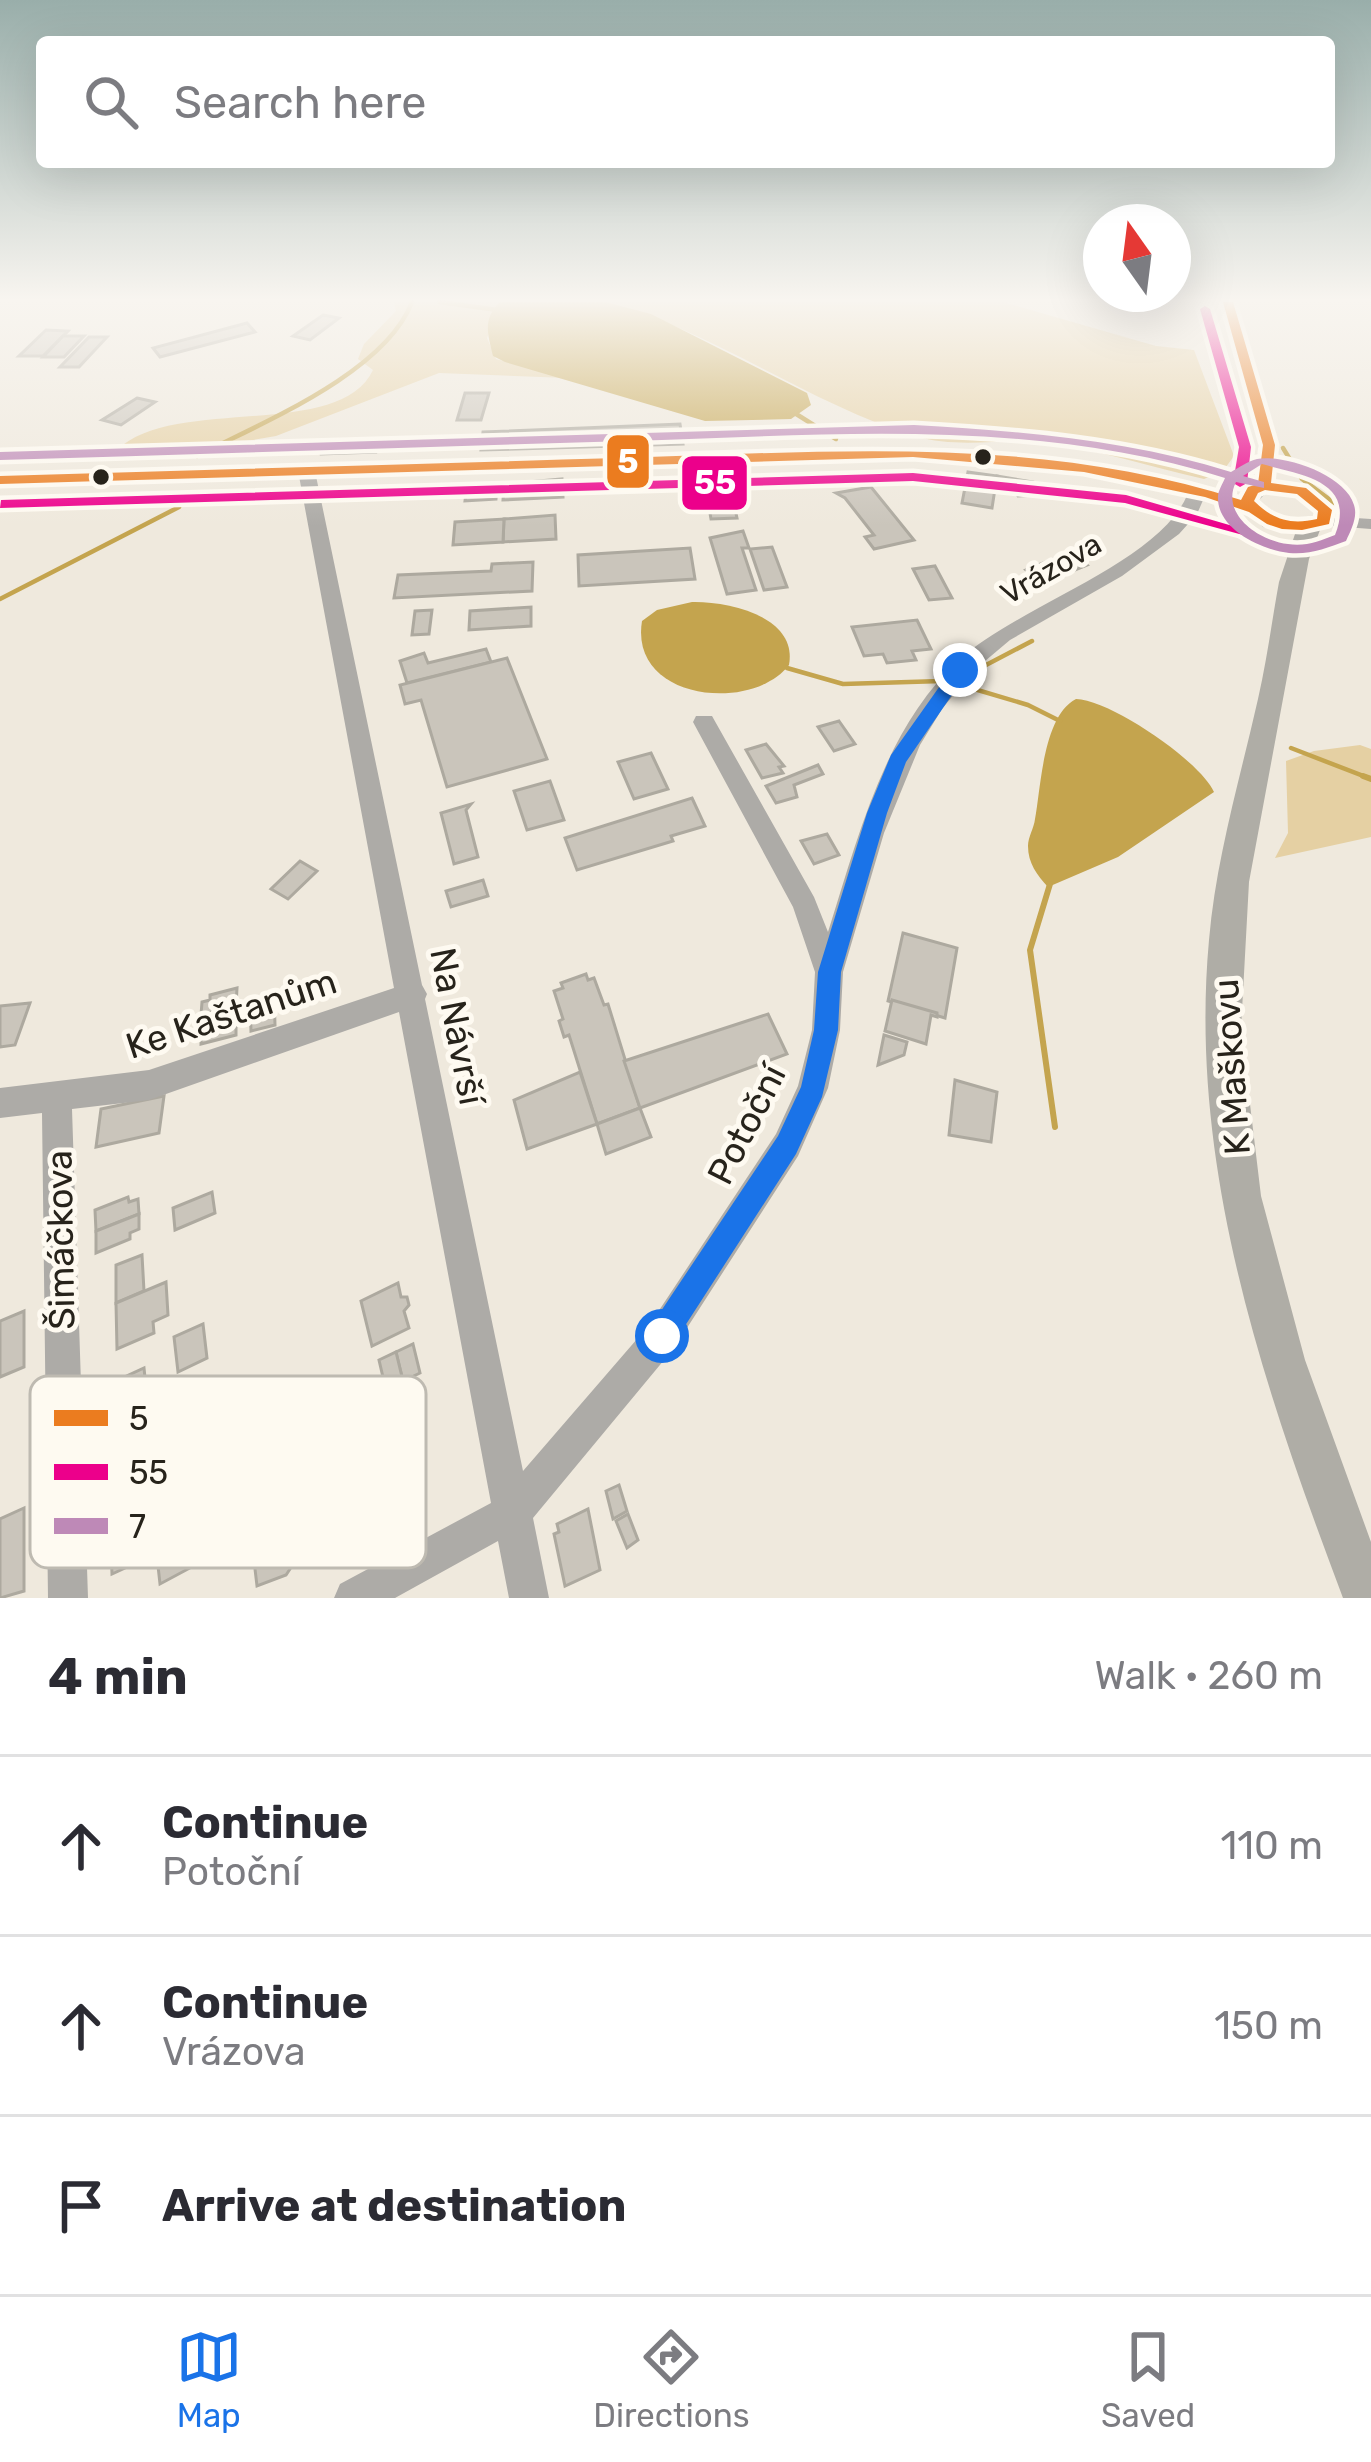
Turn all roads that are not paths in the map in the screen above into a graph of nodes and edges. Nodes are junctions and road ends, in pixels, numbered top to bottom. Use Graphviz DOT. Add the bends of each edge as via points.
graph roads {
  1 [pos="1249,377"];
  2 [pos="1269,445"];
  3 [pos="307,469"];
  4 [pos="0,480"];
  5 [pos="1198,490"];
  6 [pos="1259,501"];
  7 [pos="1314,511"];
  8 [pos="1371,524"];
  9 [pos="1293,569"];
  10 [pos="704,722"];
  11 [pos="830,972"];
  12 [pos="413,994"];
  13 [pos="57,1097"];
  14 [pos="0,1103"];
  15 [pos="63,1376"];
  16 [pos="513,1512"];
  17 [pos="426,1559"];
  18 [pos="67,1568"];
  19 [pos="409,1568"];
  20 [pos="68,1598"];
  21 [pos="354,1598"];
  22 [pos="530,1598"];
  23 [pos="1368,1598"];
  1 -- 2 [label="main road"];
  2 -- 6 [label="main road"];
  2 -- 7 [label="main road"];
  3 -- 4 [label="street"];
  3 -- 5 [label="street" via="914,453 1038,463"];
  3 -- 12 [label="street, Na Návrší"];
  5 -- 6 [label="street"];
  5 -- 11 [label="street, Vrázova" via="1184,518 1138,556 1003,635 960,670 898,760"];
  6 -- 7 [label="main road"];
  6 -- 7 [label="main road"];
  6 -- 9 [label="main road"];
  7 -- 8 [label="street"];
  7 -- 9 [label="main road, K Maškovu"];
  9 -- 23 [label="main road, K Maškovu" via="1233,881 1224,1071 1233,1148 1286,1376"];
  10 -- 11 [label="street, Potoční" via="805,905"];
  11 -- 16 [label="street, Potoční" via="813,1088 787,1145 662,1336"];
  12 -- 13 [label="street, Ke Kaštanům" via="148,1085"];
  12 -- 16 [label="street, Na Návrší"];
  13 -- 14 [label="street, Ke Kaštanům"];
  13 -- 15 [label="street, Šimáčkova"];
  16 -- 17 [label="street"];
  16 -- 22 [label="street, Na Návrší"];
  18 -- 20 [label="street, Šimáčkova"];
  19 -- 21 [label="street"];
}
